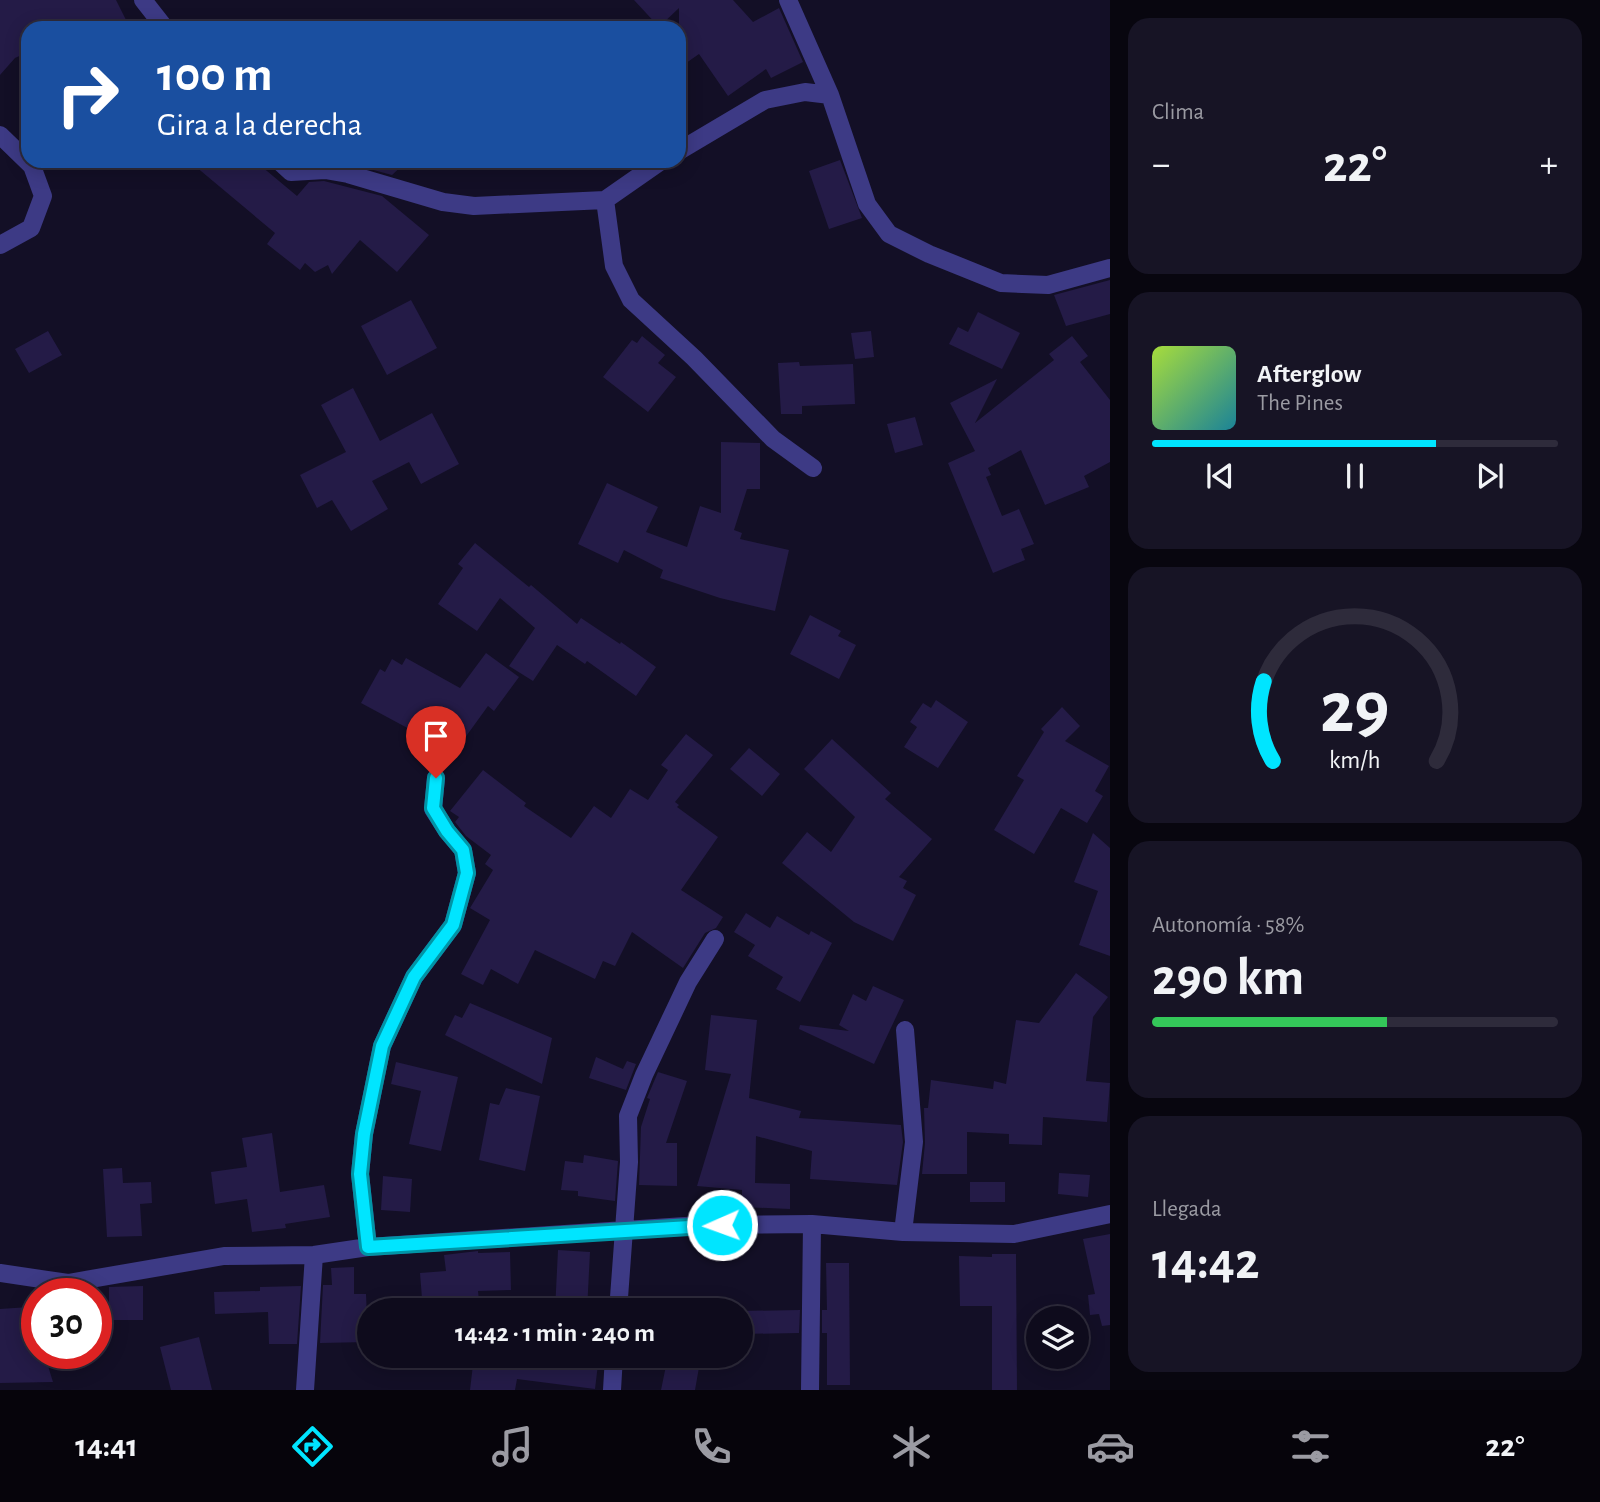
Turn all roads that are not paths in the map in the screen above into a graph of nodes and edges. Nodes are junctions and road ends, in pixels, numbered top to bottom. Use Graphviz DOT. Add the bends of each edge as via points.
graph roads {
  1 [pos="143,0"];
  2 [pos="788,0"];
  3 [pos="160,21"];
  4 [pos="830,95"];
  5 [pos="0,135"];
  6 [pos="686,147"];
  7 [pos="21,155"];
  8 [pos="33,168"];
  9 [pos="287,168"];
  10 [pos="652,168"];
  11 [pos="605,200"];
  12 [pos="0,245"];
  13 [pos="1110,268"];
  14 [pos="813,468"];
  15 [pos="436,778"];
  16 [pos="715,939"];
  17 [pos="905,1030"];
  18 [pos="1110,1214"];
  19 [pos="811,1224"];
  20 [pos="624,1231"];
  21 [pos="903,1232"];
  22 [pos="368,1247"];
  23 [pos="314,1255"];
  24 [pos="0,1273"];
  25 [pos="619,1298"];
  26 [pos="613,1368"];
  27 [pos="305,1390"];
  28 [pos="612,1390"];
  29 [pos="810,1390"];
  1 -- 3 [label="street"];
  2 -- 4 [label="street"];
  4 -- 6 [label="street" via="805,92 765,100"];
  4 -- 13 [label="street" via="867,204 889,234 1001,283 1048,285"];
  5 -- 7 [label="street"];
  8 -- 12 [label="street" via="43,196 31,228"];
  9 -- 11 [label="street" via="291,172 348,174 443,202 474,206"];
  10 -- 11 [label="street"];
  11 -- 14 [label="street" via="614,266 631,300 773,439"];
  15 -- 22 [label="street" via="433,808 463,850 467,873 453,925 414,977 382,1046 360,1174"];
  16 -- 20 [label="street" via="688,982 628,1116"];
  17 -- 21 [label="street" via="914,1142"];
  18 -- 21 [label="street" via="1014,1234"];
  19 -- 20 [label="street"];
  19 -- 21 [label="street"];
  19 -- 29 [label="street"];
  20 -- 22 [label="street"];
  20 -- 25 [label="street"];
  22 -- 23 [label="street"];
  23 -- 24 [label="street" via="224,1256 68,1283"];
  23 -- 27 [label="street"];
  26 -- 28 [label="street"];
}
